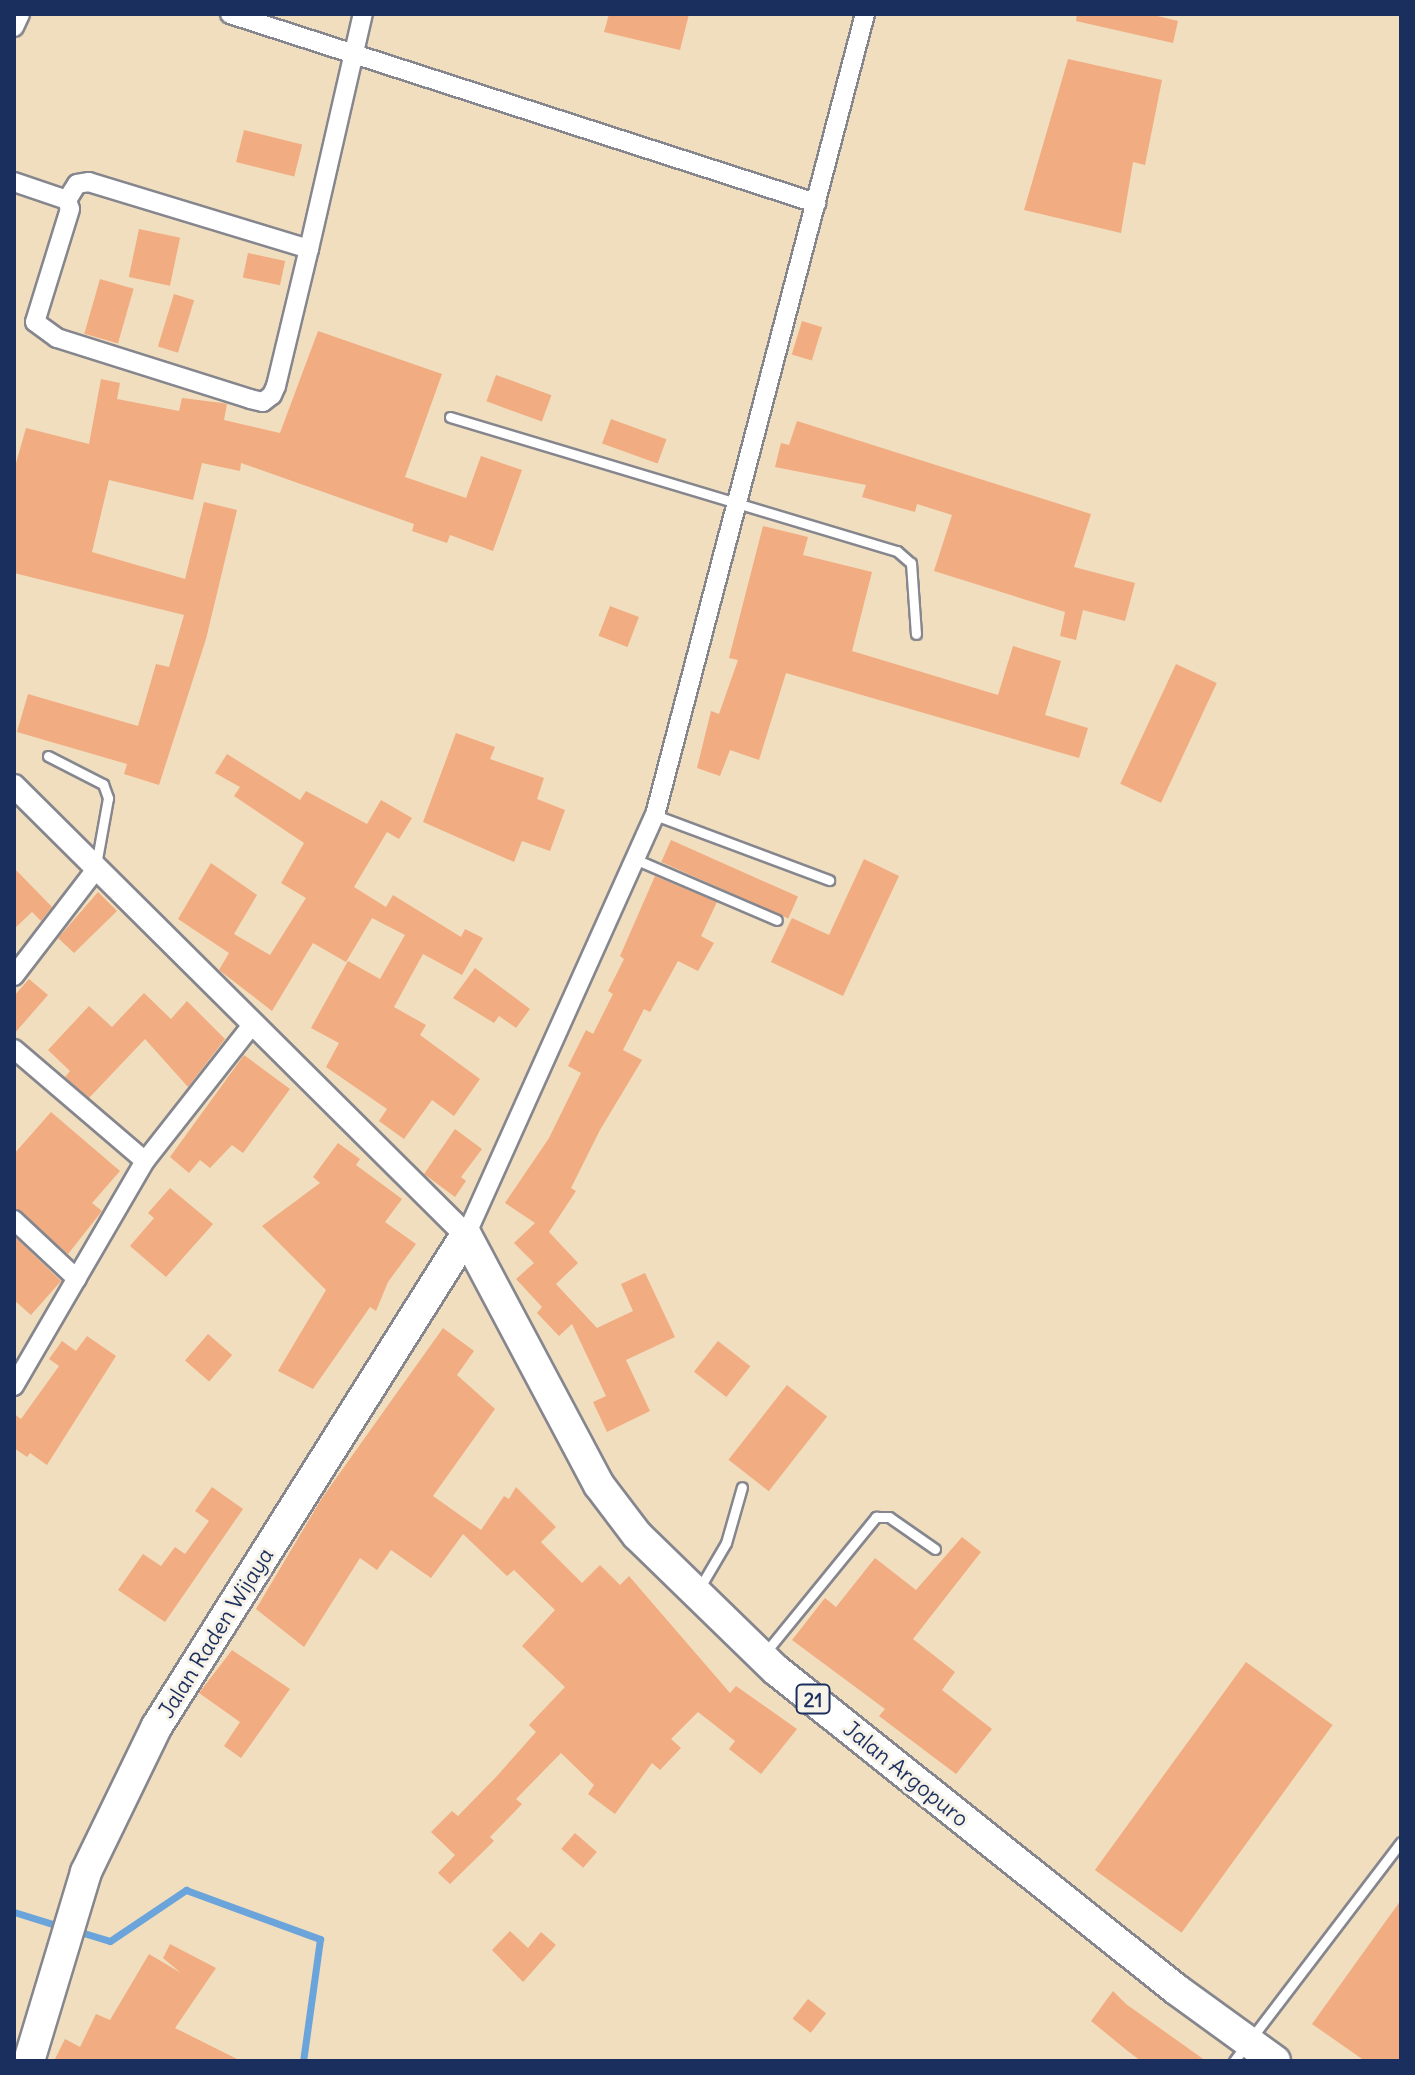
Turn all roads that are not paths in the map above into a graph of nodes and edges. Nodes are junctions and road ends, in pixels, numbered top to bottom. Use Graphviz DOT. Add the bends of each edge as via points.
graph roads {
  1 [pos="20,14"];
  2 [pos="230,14"];
  3 [pos="363,14"];
  4 [pos="865,14"];
  5 [pos="14,27"];
  6 [pos="354,54"];
  7 [pos="14,182"];
  8 [pos="67,200"];
  9 [pos="816,203"];
  10 [pos="309,249"];
  11 [pos="450,417"];
  12 [pos="738,501"];
  13 [pos="916,634"];
  14 [pos="48,756"];
  15 [pos="14,786"];
  16 [pos="655,815"];
  17 [pos="637,860"];
  18 [pos="96,869"];
  19 [pos="829,880"];
  20 [pos="777,920"];
  21 [pos="14,976"];
  22 [pos="252,1025"];
  23 [pos="14,1049"];
  24 [pos="145,1161"];
  25 [pos="14,1220"];
  26 [pos="466,1235"];
  27 [pos="77,1279"];
  28 [pos="17,1374"];
  29 [pos="742,1487"];
  30 [pos="935,1549"];
  31 [pos="697,1592"];
  32 [pos="762,1658"];
  33 [pos="1401,1842"];
  34 [pos="1241,2051"];
  35 [pos="29,2061"];
  36 [pos="1275,2061"];
  1 -- 5 [label="street"];
  2 -- 6 [label="street"];
  3 -- 6 [label="street"];
  4 -- 9 [label="street"];
  6 -- 9 [label="street"];
  6 -- 10 [label="street"];
  7 -- 8 [label="street"];
  8 -- 10 [label="street" via="77,184 89,182"];
  8 -- 10 [label="street" via="70,209 35,311 45,332 263,402 276,386"];
  9 -- 12 [label="street"];
  11 -- 12 [label="lane"];
  12 -- 13 [label="lane" via="905,556 911,563"];
  12 -- 16 [label="street"];
  14 -- 18 [label="lane" via="103,784 108,798"];
  15 -- 18 [label="street"];
  16 -- 17 [label="street"];
  16 -- 19 [label="lane"];
  17 -- 20 [label="lane"];
  17 -- 26 [label="street"];
  18 -- 21 [label="street"];
  18 -- 22 [label="street"];
  22 -- 24 [label="street"];
  22 -- 26 [label="street"];
  23 -- 24 [label="street"];
  24 -- 27 [label="street"];
  25 -- 27 [label="street"];
  26 -- 31 [label="highway, Jalan Argopuro / 21" via="599,1485 637,1535"];
  26 -- 35 [label="highway, Jalan Raden Wijaya" via="157,1726 86,1872"];
  27 -- 28 [label="street"];
  29 -- 31 [label="lane" via="726,1543"];
  30 -- 32 [label="lane" via="889,1517 876,1517"];
  31 -- 32 [label="highway, Jalan Argopuro / 21"];
  32 -- 34 [label="highway, Jalan Argopuro / 21"];
  33 -- 34 [label="lane"];
  34 -- 36 [label="highway, Jalan Argopuro / 21"];
}
